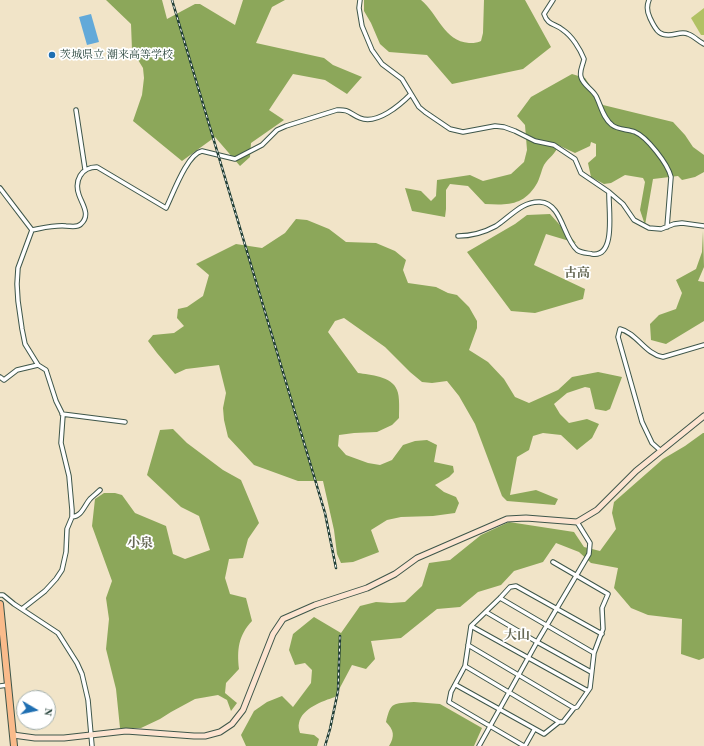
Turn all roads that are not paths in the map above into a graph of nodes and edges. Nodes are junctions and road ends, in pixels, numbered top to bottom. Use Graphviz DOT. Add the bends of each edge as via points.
graph roads {
  1 [pos="360,0"];
  2 [pos="553,0"];
  3 [pos="648,0"];
  4 [pos="704,44"];
  5 [pos="411,94"];
  6 [pos="76,110"];
  7 [pos="85,169"];
  8 [pos="0,188"];
  9 [pos="609,192"];
  10 [pos="704,226"];
  11 [pos="667,227"];
  12 [pos="32,230"];
  13 [pos="458,236"];
  14 [pos="704,345"];
  15 [pos="38,365"];
  16 [pos="0,377"];
  17 [pos="62,414"];
  18 [pos="704,416"];
  19 [pos="125,422"];
  20 [pos="661,451"];
  21 [pos="100,490"];
  22 [pos="72,516"];
  23 [pos="577,522"];
  24 [pos="553,562"];
  25 [pos="576,575"];
  26 [pos="0,595"];
  27 [pos="500,598"];
  28 [pos="0,608"];
  29 [pos="22,609"];
  30 [pos="556,609"];
  31 [pos="486,612"];
  32 [pos="471,626"];
  33 [pos="547,626"];
  34 [pos="602,634"];
  35 [pos="537,642"];
  36 [pos="468,645"];
  37 [pos="594,653"];
  38 [pos="528,658"];
  39 [pos="465,666"];
  40 [pos="591,672"];
  41 [pos="518,675"];
  42 [pos="8,685"];
  43 [pos="456,685"];
  44 [pos="0,686"];
  45 [pos="508,692"];
  46 [pos="588,692"];
  47 [pos="499,708"];
  48 [pos="574,708"];
  49 [pos="559,722"];
  50 [pos="490,726"];
  51 [pos="534,730"];
  52 [pos="92,734"];
  53 [pos="13,735"];
  54 [pos="14,746"];
  55 [pos="92,746"];
  56 [pos="479,746"];
  57 [pos="525,746"];
  1 -- 5 [label="street" via="362,26 372,50 382,64 402,79"];
  2 -- 11 [label="street" via="544,14 546,20 566,32 581,52 584,59 581,78 596,96 608,121 613,126 642,137 670,171"];
  3 -- 4 [label="street" via="648,14 659,33 668,36 686,33"];
  5 -- 7 [label="street" via="398,107 377,118 361,118 343,109 286,126 277,130 262,145 234,159 198,152 186,167 166,208 106,172 92,167"];
  5 -- 9 [label="street" via="424,112 450,129 463,132 495,126 504,127 535,141 554,145 575,159 581,173"];
  6 -- 7 [label="street"];
  7 -- 12 [label="street" via="80,174 77,188 85,206 86,216 82,224 75,227 53,226"];
  8 -- 12 [label="street"];
  9 -- 11 [label="street" via="640,225 661,229"];
  9 -- 13 [label="street" via="608,245 601,253 578,251 556,211 551,205 540,202 522,206 486,231"];
  10 -- 11 [label="street" via="682,223"];
  12 -- 15 [label="street" via="18,268 17,284 25,344"];
  14 -- 20 [label="street" via="664,358 657,356 628,332 620,329 618,337 638,411 652,443"];
  15 -- 16 [label="street" via="17,370 4,380"];
  15 -- 17 [label="street" via="46,370"];
  17 -- 19 [label="street"];
  17 -- 22 [label="street" via="61,443 69,476"];
  18 -- 20 [label="street"];
  20 -- 23 [label="street" via="636,471 597,510"];
  21 -- 22 [label="street" via="81,513"];
  22 -- 29 [label="street" via="67,529 62,570 45,591"];
  23 -- 25 [label="street" via="590,543 590,548"];
  23 -- 52 [label="street" via="507,519 417,558 395,574 367,588 315,605 283,619 273,634 243,710 232,724 220,732 205,736 126,731"];
  24 -- 25 [label="street"];
  25 -- 30 [label="street"];
  25 -- 34 [label="street" via="608,594 602,608"];
  26 -- 29 [label="street"];
  27 -- 30 [label="street" via="510,587 516,586"];
  27 -- 31 [label="street"];
  27 -- 33 [label="street"];
  28 -- 42 [label="highway"];
  29 -- 52 [label="street" via="58,633 77,663 88,700"];
  30 -- 33 [label="street"];
  30 -- 34 [label="street"];
  31 -- 32 [label="street"];
  31 -- 35 [label="street"];
  32 -- 36 [label="street"];
  32 -- 38 [label="street"];
  33 -- 35 [label="street"];
  33 -- 37 [label="street"];
  34 -- 37 [label="street"];
  35 -- 38 [label="street"];
  35 -- 40 [label="street"];
  36 -- 39 [label="street"];
  36 -- 41 [label="street"];
  37 -- 40 [label="street"];
  38 -- 41 [label="street"];
  38 -- 46 [label="street"];
  39 -- 43 [label="street"];
  39 -- 45 [label="street"];
  40 -- 46 [label="street"];
  41 -- 45 [label="street"];
  41 -- 48 [label="street"];
  42 -- 44 [label="street"];
  42 -- 53 [label="highway"];
  43 -- 47 [label="street"];
  43 -- 50 [label="street" via="449,702"];
  45 -- 47 [label="street"];
  45 -- 49 [label="street"];
  46 -- 48 [label="street"];
  47 -- 50 [label="street"];
  47 -- 51 [label="street"];
  48 -- 49 [label="street" via="563,722"];
  49 -- 51 [label="street" via="544,734"];
  50 -- 56 [label="street"];
  50 -- 57 [label="street"];
  51 -- 57 [label="street"];
  52 -- 53 [label="street" via="64,738"];
  52 -- 55 [label="street"];
  53 -- 54 [label="highway"];
}
